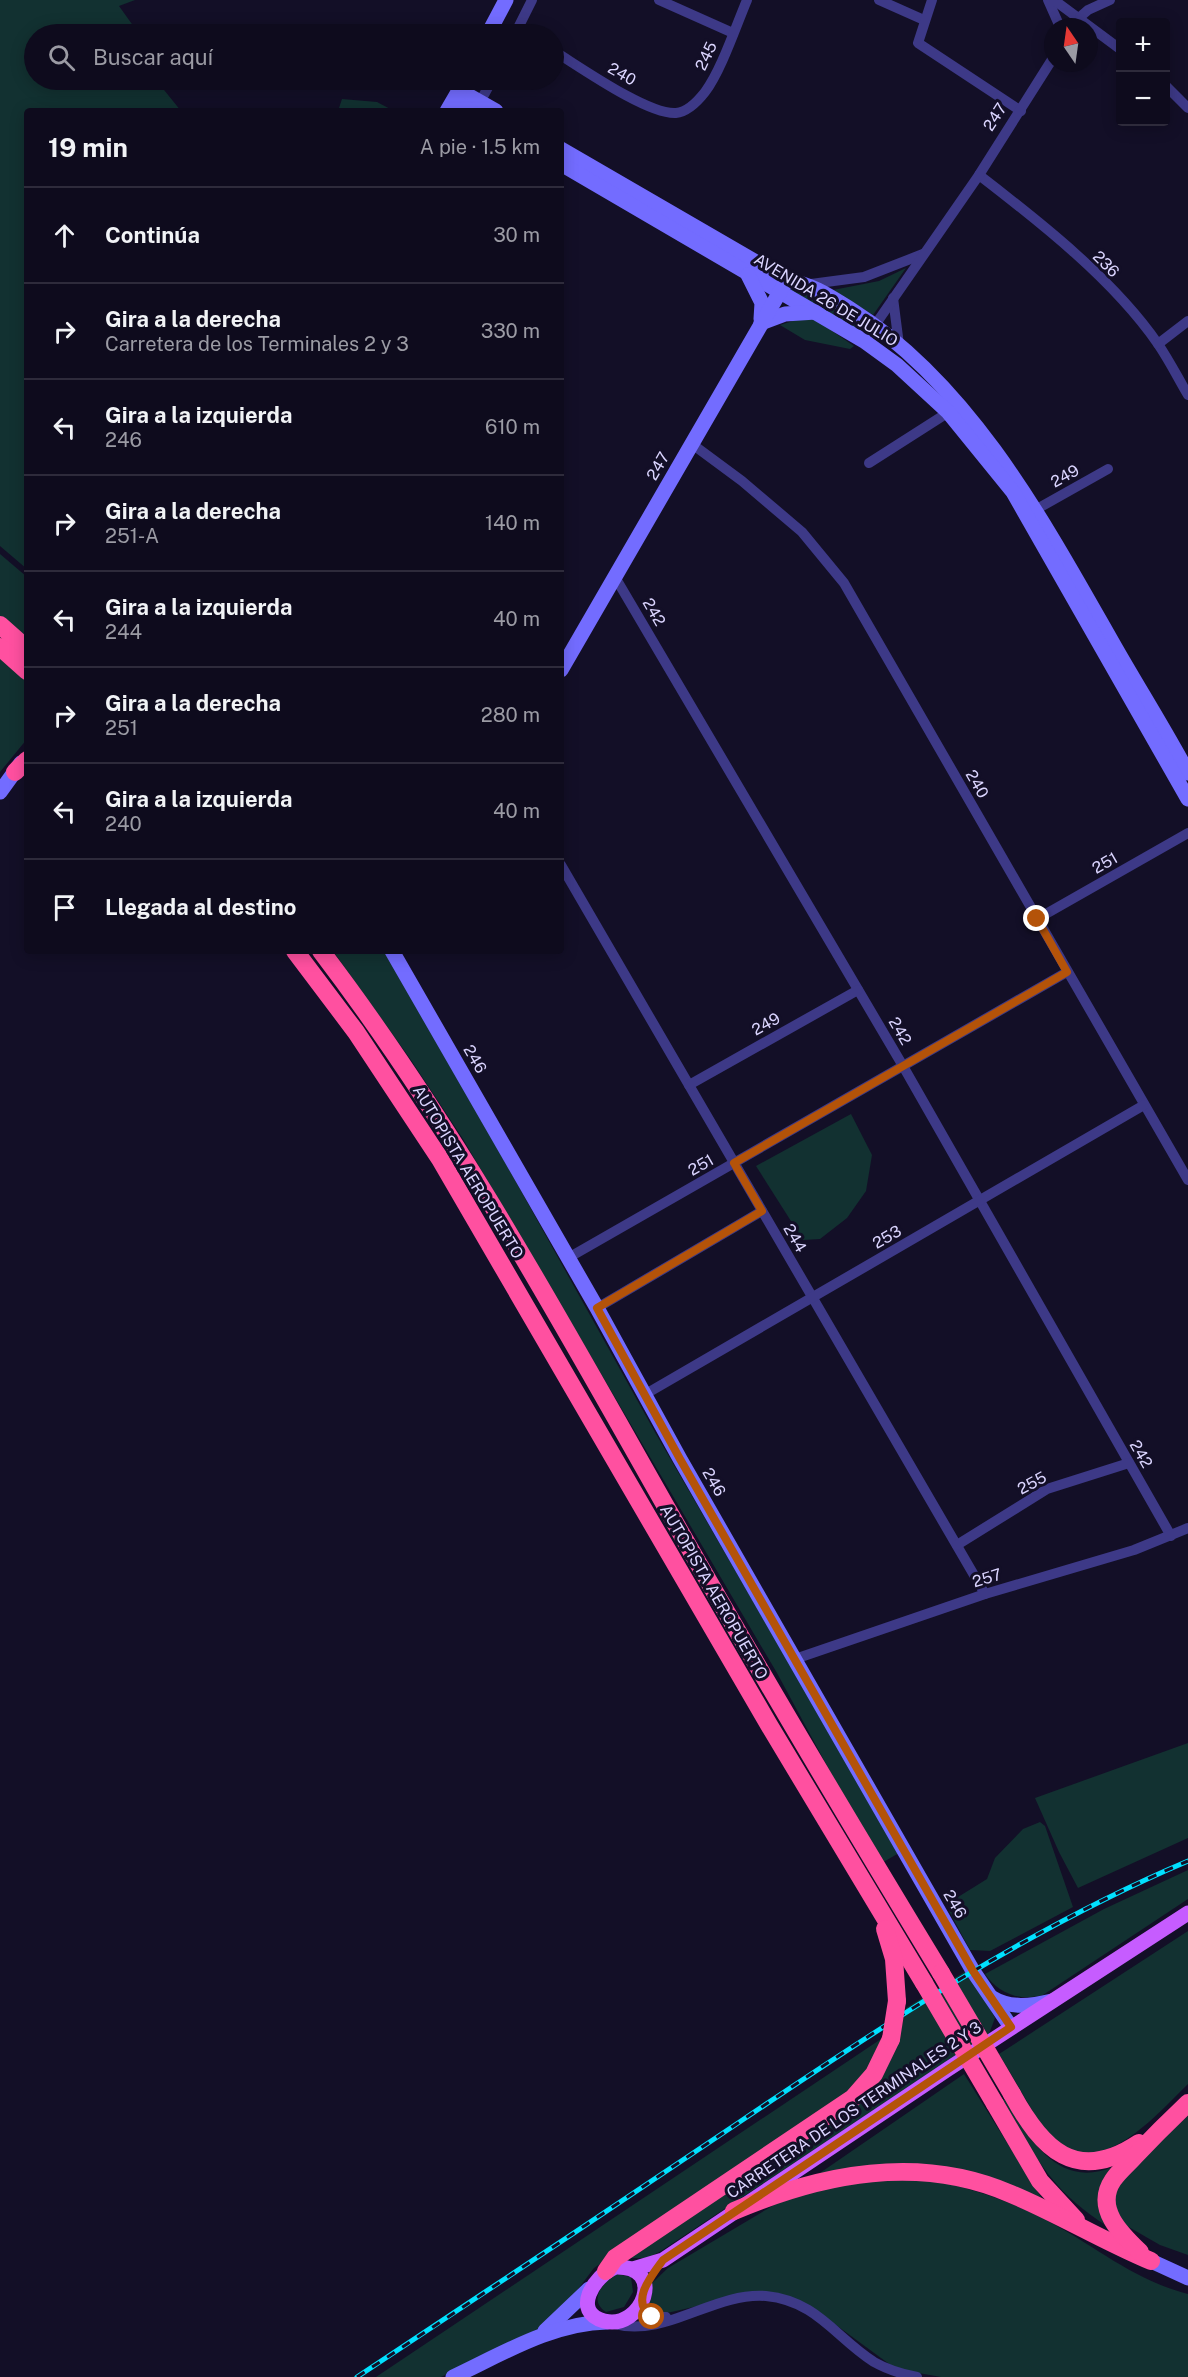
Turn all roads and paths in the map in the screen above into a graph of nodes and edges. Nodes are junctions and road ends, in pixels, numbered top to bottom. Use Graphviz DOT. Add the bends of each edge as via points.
graph roads {
  1 [pos="506,0"];
  2 [pos="532,0"];
  3 [pos="659,0"];
  4 [pos="747,0"];
  5 [pos="879,0"];
  6 [pos="932,0"];
  7 [pos="1048,0"];
  8 [pos="1054,0"];
  9 [pos="1110,0"];
  10 [pos="1056,18"];
  11 [pos="1080,18"];
  12 [pos="924,20"];
  13 [pos="493,24"];
  14 [pos="523,24"];
  15 [pos="1098,31"];
  16 [pos="733,33"];
  17 [pos="1098,33"];
  18 [pos="1101,33"];
  19 [pos="1116,46"];
  20 [pos="564,57"];
  21 [pos="1045,72"];
  22 [pos="485,90"];
  23 [pos="1170,90"];
  24 [pos="456,95"];
  25 [pos="475,106"];
  26 [pos="1188,108"];
  27 [pos="1021,111"];
  28 [pos="678,113"];
  29 [pos="564,151"];
  30 [pos="564,165"];
  31 [pos="979,175"];
  32 [pos="602,180"];
  33 [pos="923,254"];
  34 [pos="746,273"];
  35 [pos="811,284"];
  36 [pos="783,286"];
  37 [pos="893,297"];
  38 [pos="816,312"];
  39 [pos="1188,321"];
  40 [pos="761,323"];
  41 [pos="875,325"];
  42 [pos="864,341"];
  43 [pos="1158,344"];
  44 [pos="899,345"];
  45 [pos="1188,395"];
  46 [pos="953,409"];
  47 [pos="692,444"];
  48 [pos="869,463"];
  49 [pos="1108,469"];
  50 [pos="1035,510"];
  51 [pos="615,576"];
  52 [pos="0,625"];
  53 [pos="24,646"];
  54 [pos="0,647"];
  55 [pos="564,665"];
  56 [pos="24,668"];
  57 [pos="21,766"];
  58 [pos="1188,773"];
  59 [pos="0,792"];
  60 [pos="1188,799"];
  61 [pos="1188,833"];
  62 [pos="564,870"];
  63 [pos="1037,919"];
  64 [pos="297,954"];
  65 [pos="323,954"];
  66 [pos="396,954"];
  67 [pos="1067,972"];
  68 [pos="858,990"];
  69 [pos="903,1066"];
  70 [pos="689,1085"];
  71 [pos="1144,1105"];
  72 [pos="734,1163"];
  73 [pos="1188,1180"];
  74 [pos="980,1200"];
  75 [pos="762,1211"];
  76 [pos="568,1258"];
  77 [pos="813,1297"];
  78 [pos="597,1308"];
  79 [pos="644,1395"];
  80 [pos="1129,1463"];
  81 [pos="1188,1528"];
  82 [pos="1171,1536"];
  83 [pos="957,1545"];
  84 [pos="985,1594"];
  85 [pos="795,1659"];
  86 [pos="863,1878"];
  87 [pos="1188,1913"];
  88 [pos="990,1996"];
  89 [pos="1052,2001"];
  90 [pos="1011,2027"];
  91 [pos="1188,2103"];
  92 [pos="1160,2129"];
  93 [pos="734,2211"];
  94 [pos="1108,2242"];
  95 [pos="663,2260"];
  96 [pos="1151,2261"];
  97 [pos="633,2269"];
  98 [pos="606,2271"];
  99 [pos="1186,2276"];
  100 [pos="645,2284"];
  101 [pos="589,2289"];
  102 [pos="642,2303"];
  103 [pos="681,2315"];
  104 [pos="607,2322"];
  105 [pos="535,2338"];
  106 [pos="453,2377"];
  107 [pos="917,2377"];
  1 -- 13 [label="street"];
  2 -- 14 [label="street"];
  3 -- 16 [label="street"];
  4 -- 16 [label="street, 245"];
  5 -- 12 [label="street"];
  6 -- 12 [label="street"];
  7 -- 10 [label="street"];
  8 -- 11 [label="street"];
  9 -- 11 [label="street"];
  12 -- 27 [label="street" via="918,43"];
  15 -- 18 [label="street"];
  16 -- 28 [label="street, 245" via="706,91"];
  17 -- 18 [label="street"];
  18 -- 19 [label="street"];
  20 -- 28 [label="street, 240" via="646,105"];
  21 -- 27 [label="street, 247"];
  22 -- 25 [label="street"];
  23 -- 26 [label="street"];
  24 -- 25 [label="street"];
  27 -- 31 [label="street, 247"];
  29 -- 32 [label="street, AVENIDA 26 DE JULIO"];
  30 -- 32 [label="street, AVENIDA 26 DE JULIO"];
  31 -- 33 [label="street, 247"];
  31 -- 43 [label="street, 236" via="1052,231 1127,306"];
  32 -- 34 [label="street, AVENIDA 26 DE JULIO"];
  32 -- 36 [label="street, AVENIDA 26 DE JULIO"];
  33 -- 35 [label="street" via="864,277"];
  33 -- 37 [label="street, 247"];
  34 -- 36 [label="street, AVENIDA 26 DE JULIO"];
  34 -- 40 [label="street" via="762,303"];
  35 -- 36 [label="street, AVENIDA 26 DE JULIO"];
  35 -- 41 [label="street, AVENIDA 26 DE JULIO"];
  36 -- 38 [label="street, AVENIDA 26 DE JULIO"];
  36 -- 40 [label="street, 247"];
  37 -- 41 [label="street, 247"];
  37 -- 44 [label="street"];
  38 -- 40 [label="street" via="784,314"];
  38 -- 42 [label="street, AVENIDA 26 DE JULIO"];
  39 -- 43 [label="street"];
  40 -- 47 [label="street, 247"];
  41 -- 42 [label="street, 247"];
  41 -- 44 [label="street, AVENIDA 26 DE JULIO"];
  42 -- 46 [label="street, AVENIDA 26 DE JULIO"];
  43 -- 45 [label="street, 236"];
  44 -- 46 [label="street, AVENIDA 26 DE JULIO"];
  46 -- 48 [label="street"];
  46 -- 50 [label="street, AVENIDA 26 DE JULIO" via="992,444"];
  46 -- 60 [label="street, AVENIDA 26 DE JULIO" via="1013,492"];
  47 -- 51 [label="street, 247"];
  47 -- 63 [label="street, 240" via="802,532 844,583"];
  49 -- 50 [label="street, 249"];
  50 -- 58 [label="street, AVENIDA 26 DE JULIO"];
  51 -- 55 [label="street, 247"];
  51 -- 68 [label="street, 242"];
  52 -- 53 [label="highway"];
  54 -- 56 [label="highway"];
  57 -- 59 [label="street"];
  61 -- 63 [label="street, 251"];
  62 -- 70 [label="street, 244"];
  63 -- 67 [label="street, 240"];
  64 -- 86 [label="highway, AUTOPISTA AEROPUERTO" via="362,1041 440,1159 763,1715"];
  65 -- 92 [label="highway, AUTOPISTA AEROPUERTO, bridge" via="427,1099 492,1203 785,1715 1029,2124 1051,2149 1084,2161 1113,2158"];
  66 -- 76 [label="street, 246"];
  67 -- 69 [label="street, 251"];
  67 -- 71 [label="street, 240"];
  68 -- 69 [label="street, 242"];
  68 -- 70 [label="street, 249"];
  69 -- 72 [label="street, 251"];
  69 -- 74 [label="street, 242"];
  70 -- 72 [label="street, 244"];
  71 -- 73 [label="street, 240"];
  71 -- 74 [label="street, 253"];
  72 -- 75 [label="street, 244"];
  72 -- 76 [label="street, 251"];
  74 -- 77 [label="street, 253"];
  74 -- 80 [label="street, 242"];
  75 -- 77 [label="street, 244"];
  75 -- 78 [label="street"];
  76 -- 78 [label="street, 246"];
  77 -- 79 [label="street, 253"];
  77 -- 83 [label="street, 244"];
  78 -- 79 [label="street, 246"];
  79 -- 85 [label="street, 246"];
  80 -- 82 [label="street, 242"];
  80 -- 83 [label="street, 255" via="1047,1489"];
  81 -- 82 [label="street, 257"];
  82 -- 84 [label="street, 257"];
  83 -- 84 [label="street, 244"];
  84 -- 85 [label="street, 257"];
  85 -- 88 [label="street, 246"];
  86 -- 94 [label="highway, AUTOPISTA AEROPUERTO, bridge" via="1050,2195"];
  86 -- 98 [label="highway, bridge" via="894,1959 897,2001 891,2039 874,2074 853,2098 615,2258"];
  87 -- 89 [label="main road, CARRETERA DE LOS TERMINALES 2 Y 3"];
  88 -- 89 [label="street" via="1027,2006"];
  88 -- 90 [label="street, 246"];
  89 -- 90 [label="main road, CARRETERA DE LOS TERMINALES 2 Y 3"];
  90 -- 93 [label="main road, CARRETERA DE LOS TERMINALES 2 Y 3"];
  91 -- 92 [label="highway"];
  92 -- 96 [label="highway" via="1118,2172 1107,2195 1116,2227"];
  93 -- 94 [label="highway" via="850,2175 926,2172 989,2185"];
  93 -- 95 [label="main road, CARRETERA DE LOS TERMINALES 2 Y 3"];
  94 -- 96 [label="highway"];
  95 -- 97 [label="main road, CARRETERA DE LOS TERMINALES 2 Y 3"];
  95 -- 100 [label="main road, CARRETERA DE LOS TERMINALES 2 Y 3"];
  96 -- 99 [label="street"];
  97 -- 98 [label="main road" via="615,2267"];
  97 -- 100 [label="main road"];
  98 -- 101 [label="main road"];
  100 -- 102 [label="main road"];
  101 -- 104 [label="main road" via="591,2312"];
  101 -- 105 [label="street"];
  102 -- 103 [label="street" via="652,2317"];
  102 -- 104 [label="main road" via="628,2317"];
  103 -- 104 [label="street" via="641,2327"];
  103 -- 107 [label="street" via="747,2296 784,2299 817,2313 876,2363 896,2373"];
  104 -- 105 [label="street" via="590,2322"];
  105 -- 106 [label="street"];
}
